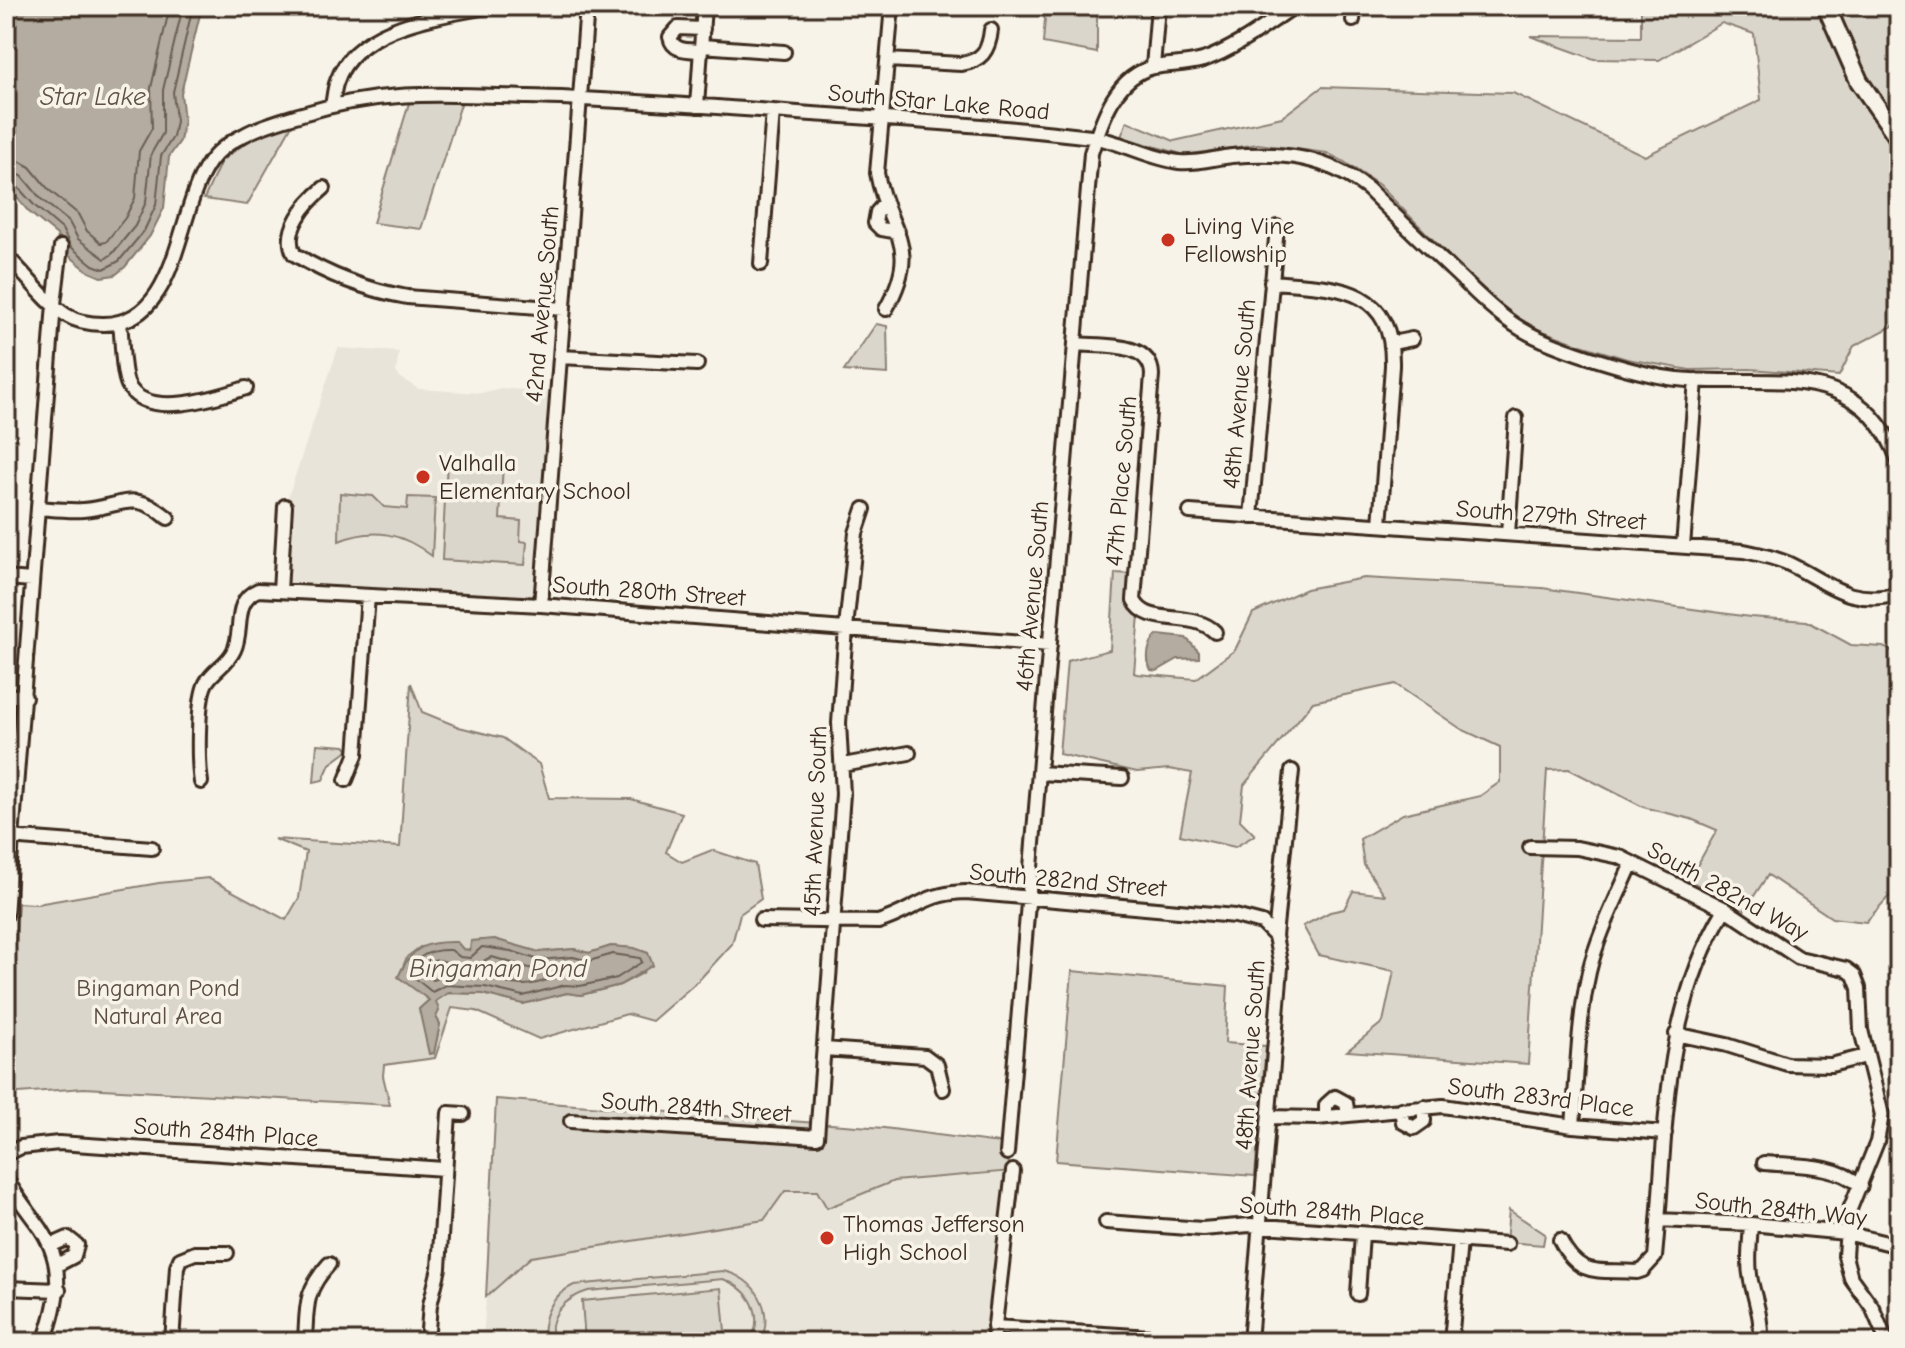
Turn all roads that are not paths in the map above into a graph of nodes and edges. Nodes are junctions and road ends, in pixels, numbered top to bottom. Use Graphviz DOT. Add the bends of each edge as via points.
graph roads {
  1 [pos="492,6"];
  2 [pos="587,6"];
  3 [pos="704,6"];
  4 [pos="892,6"];
  5 [pos="1158,6"];
  6 [pos="1355,6"];
  7 [pos="1826,6"];
  8 [pos="1293,7"];
  9 [pos="1353,20"];
  10 [pos="703,29"];
  11 [pos="991,30"];
  12 [pos="701,48"];
  13 [pos="784,52"];
  14 [pos="888,60"];
  15 [pos="1153,67"];
  16 [pos="582,98"];
  17 [pos="332,105"];
  18 [pos="697,106"];
  19 [pos="773,111"];
  20 [pos="882,118"];
  21 [pos="1096,137"];
  22 [pos="1899,139"];
  23 [pos="324,188"];
  24 [pos="1277,227"];
  25 [pos="61,247"];
  26 [pos="6,256"];
  27 [pos="761,264"];
  28 [pos="1271,282"];
  29 [pos="54,304"];
  30 [pos="564,309"];
  31 [pos="886,309"];
  32 [pos="120,322"];
  33 [pos="1412,339"];
  34 [pos="1392,343"];
  35 [pos="1075,344"];
  36 [pos="560,357"];
  37 [pos="697,364"];
  38 [pos="1696,380"];
  39 [pos="246,388"];
  40 [pos="1516,418"];
  41 [pos="1899,462"];
  42 [pos="285,506"];
  43 [pos="38,508"];
  44 [pos="864,509"];
  45 [pos="1190,512"];
  46 [pos="1251,517"];
  47 [pos="168,518"];
  48 [pos="1380,525"];
  49 [pos="1508,534"];
  50 [pos="1683,547"];
  51 [pos="6,578"];
  52 [pos="32,580"];
  53 [pos="280,591"];
  54 [pos="1899,594"];
  55 [pos="368,596"];
  56 [pos="541,605"];
  57 [pos="846,628"];
  58 [pos="1215,632"];
  59 [pos="1050,645"];
  60 [pos="6,695"];
  61 [pos="25,697"];
  62 [pos="909,753"];
  63 [pos="843,765"];
  64 [pos="1292,771"];
  65 [pos="1040,773"];
  66 [pos="1122,778"];
  67 [pos="346,780"];
  68 [pos="201,782"];
  69 [pos="9,838"];
  70 [pos="1530,847"];
  71 [pos="152,848"];
  72 [pos="1632,863"];
  73 [pos="1030,896"];
  74 [pos="1725,909"];
  75 [pos="6,915"];
  76 [pos="761,920"];
  77 [pos="834,923"];
  78 [pos="1275,936"];
  79 [pos="1676,1034"];
  80 [pos="824,1049"];
  81 [pos="1866,1056"];
  82 [pos="943,1089"];
  83 [pos="1424,1107"];
  84 [pos="1401,1109"];
  85 [pos="463,1114"];
  86 [pos="1348,1115"];
  87 [pos="1269,1117"];
  88 [pos="1326,1117"];
  89 [pos="571,1121"];
  90 [pos="1573,1126"];
  91 [pos="1665,1133"];
  92 [pos="817,1137"];
  93 [pos="1007,1153"];
  94 [pos="6,1154"];
  95 [pos="1764,1163"];
  96 [pos="444,1169"];
  97 [pos="1013,1171"];
  98 [pos="6,1178"];
  99 [pos="1861,1186"];
  100 [pos="1658,1220"];
  101 [pos="1106,1222"];
  102 [pos="1751,1224"];
  103 [pos="1260,1226"];
  104 [pos="1846,1233"];
  105 [pos="1362,1234"];
  106 [pos="1560,1240"];
  107 [pos="1460,1241"];
  108 [pos="1507,1244"];
  109 [pos="50,1246"];
  110 [pos="1899,1246"];
  111 [pos="227,1253"];
  112 [pos="329,1264"];
  113 [pos="57,1265"];
  114 [pos="6,1288"];
  115 [pos="59,1290"];
  116 [pos="1358,1294"];
  117 [pos="994,1327"];
  118 [pos="1145,1340"];
  119 [pos="44,1342"];
  120 [pos="172,1342"];
  121 [pos="305,1342"];
  122 [pos="427,1342"];
  123 [pos="993,1342"];
  124 [pos="1229,1342"];
  125 [pos="1250,1342"];
  126 [pos="1451,1342"];
  127 [pos="1761,1342"];
  128 [pos="1887,1342"];
  1 -- 17 [label="street" via="415,20 376,39 342,72"];
  2 -- 16 [label="street, 42nd Avenue South"];
  3 -- 10 [label="street"];
  4 -- 14 [label="street"];
  5 -- 15 [label="street"];
  6 -- 9 [label="street"];
  7 -- 22 [label="main road" via="1859,81"];
  8 -- 15 [label="street" via="1203,60"];
  10 -- 12 [label="street"];
  10 -- 12 [label="street" via="678,28 670,37 677,48"];
  11 -- 14 [label="street" via="981,59 972,63"];
  12 -- 13 [label="street"];
  12 -- 18 [label="street"];
  14 -- 20 [label="street"];
  15 -- 21 [label="street, 46th Avenue South" via="1120,88"];
  16 -- 17 [label="street, South Star Lake Road" via="439,93"];
  16 -- 18 [label="street, South Star Lake Road"];
  16 -- 30 [label="street, 42nd Avenue South"];
  17 -- 32 [label="street, South Star Lake Road" via="257,129 215,156 197,187 161,286 147,305"];
  18 -- 19 [label="street, South Star Lake Road"];
  19 -- 20 [label="street, South Star Lake Road"];
  19 -- 27 [label="street"];
  20 -- 21 [label="street, South Star Lake Road"];
  20 -- 31 [label="street" via="877,173 903,245 896,291"];
  21 -- 35 [label="street, 46th Avenue South"];
  21 -- 38 [label="street, South Star Lake Road" via="1185,163 1230,156 1315,159 1368,189 1506,320 1558,346 1668,378"];
  23 -- 30 [label="street" via="290,237 294,254 315,267 382,293"];
  24 -- 28 [label="street, 48th Avenue South"];
  25 -- 29 [label="street"];
  26 -- 29 [label="street"];
  28 -- 34 [label="street" via="1345,290 1365,299 1380,313"];
  28 -- 46 [label="street, 48th Avenue South"];
  29 -- 32 [label="street" via="81,321"];
  29 -- 43 [label="street"];
  30 -- 36 [label="street, 42nd Avenue South"];
  32 -- 39 [label="street" via="125,377 143,398 187,403"];
  33 -- 34 [label="street"];
  34 -- 48 [label="street"];
  35 -- 58 [label="street, 47th Place South" via="1138,351 1148,358 1152,375 1134,594 1146,615 1197,620"];
  35 -- 59 [label="street, 46th Avenue South"];
  36 -- 37 [label="street"];
  36 -- 56 [label="street, 42nd Avenue South"];
  38 -- 41 [label="street, South Star Lake Road" via="1794,383 1839,391 1879,422"];
  38 -- 50 [label="street"];
  40 -- 49 [label="street"];
  42 -- 53 [label="street"];
  43 -- 47 [label="street" via="83,510 137,501 151,504"];
  43 -- 52 [label="street"];
  44 -- 57 [label="street, 45th Avenue South" via="856,533"];
  45 -- 46 [label="street, South 279th Street"];
  46 -- 48 [label="street, South 279th Street"];
  48 -- 49 [label="street, South 279th Street"];
  49 -- 50 [label="street, South 279th Street"];
  50 -- 54 [label="street, South 279th Street" via="1764,555 1852,595"];
  51 -- 52 [label="street"];
  52 -- 61 [label="street"];
  53 -- 55 [label="street, South 280th Street"];
  53 -- 68 [label="street, South 280th Street" via="258,590 246,599 234,652 205,685"];
  55 -- 56 [label="street, South 280th Street"];
  55 -- 67 [label="street" via="356,755"];
  56 -- 57 [label="street, South 280th Street"];
  57 -- 59 [label="street, South 280th Street"];
  57 -- 63 [label="street, 45th Avenue South" via="839,723"];
  59 -- 65 [label="street, 46th Avenue South"];
  60 -- 61 [label="street"];
  61 -- 69 [label="street"];
  62 -- 63 [label="street"];
  63 -- 77 [label="street, 45th Avenue South"];
  64 -- 78 [label="street, 48th Avenue South"];
  65 -- 66 [label="street"];
  65 -- 73 [label="street, 46th Avenue South"];
  69 -- 71 [label="street"];
  69 -- 75 [label="street"];
  70 -- 72 [label="street, South 282nd Way" via="1604,852"];
  72 -- 74 [label="street, South 282nd Way"];
  72 -- 90 [label="street" via="1590,971"];
  73 -- 77 [label="street, South 282nd Street" via="941,894 878,922"];
  73 -- 78 [label="street, South 282nd Street" via="1242,918 1262,923"];
  73 -- 93 [label="street, 46th Avenue South"];
  74 -- 79 [label="street" via="1693,973"];
  74 -- 81 [label="street, South 282nd Way" via="1799,958 1854,975"];
  76 -- 77 [label="street, South 282nd Street"];
  77 -- 80 [label="street, 45th Avenue South"];
  78 -- 87 [label="street, 48th Avenue South" via="1281,967"];
  79 -- 81 [label="street" via="1787,1064 1831,1065"];
  79 -- 91 [label="street"];
  80 -- 82 [label="street" via="925,1056 937,1065"];
  80 -- 92 [label="street, 45th Avenue South"];
  81 -- 99 [label="street" via="1882,1115"];
  83 -- 84 [label="street, South 283rd Place"];
  83 -- 84 [label="street" via="1424,1121 1414,1128 1403,1122"];
  83 -- 90 [label="street, South 283rd Place"];
  84 -- 86 [label="street, South 283rd Place"];
  85 -- 96 [label="street" via="449,1113"];
  86 -- 88 [label="street, South 283rd Place"];
  86 -- 88 [label="street" via="1346,1103 1335,1097 1326,1105"];
  87 -- 88 [label="street, South 283rd Place"];
  87 -- 103 [label="street, 48th Avenue South"];
  89 -- 92 [label="street, South 284th Street"];
  90 -- 91 [label="street, South 283rd Place"];
  91 -- 100 [label="street"];
  94 -- 96 [label="street, South 284th Place" via="59,1143"];
  95 -- 99 [label="street" via="1829,1169"];
  96 -- 122 [label="street" via="439,1268"];
  97 -- 117 [label="street"];
  98 -- 109 [label="street"];
  99 -- 104 [label="street"];
  100 -- 102 [label="street, South 284th Way"];
  100 -- 106 [label="street" via="1655,1257 1637,1272 1585,1268 1572,1262"];
  101 -- 103 [label="street, South 284th Place" via="1202,1229"];
  102 -- 104 [label="street, South 284th Way"];
  102 -- 127 [label="street" via="1749,1260"];
  103 -- 105 [label="street, South 284th Place"];
  103 -- 125 [label="street, 48th Avenue South"];
  104 -- 110 [label="street, South 284th Way"];
  104 -- 128 [label="street" via="1847,1268"];
  105 -- 107 [label="street, South 284th Place"];
  105 -- 116 [label="street"];
  107 -- 108 [label="street, South 284th Place"];
  107 -- 126 [label="street"];
  109 -- 113 [label="street"];
  109 -- 113 [label="street" via="68,1238 77,1245 74,1256"];
  111 -- 120 [label="street" via="195,1253 180,1259"];
  112 -- 121 [label="street" via="310,1291"];
  113 -- 115 [label="street"];
  114 -- 115 [label="street"];
  115 -- 119 [label="street"];
  117 -- 118 [label="street"];
  117 -- 123 [label="street"];
  118 -- 124 [label="street"];
}
